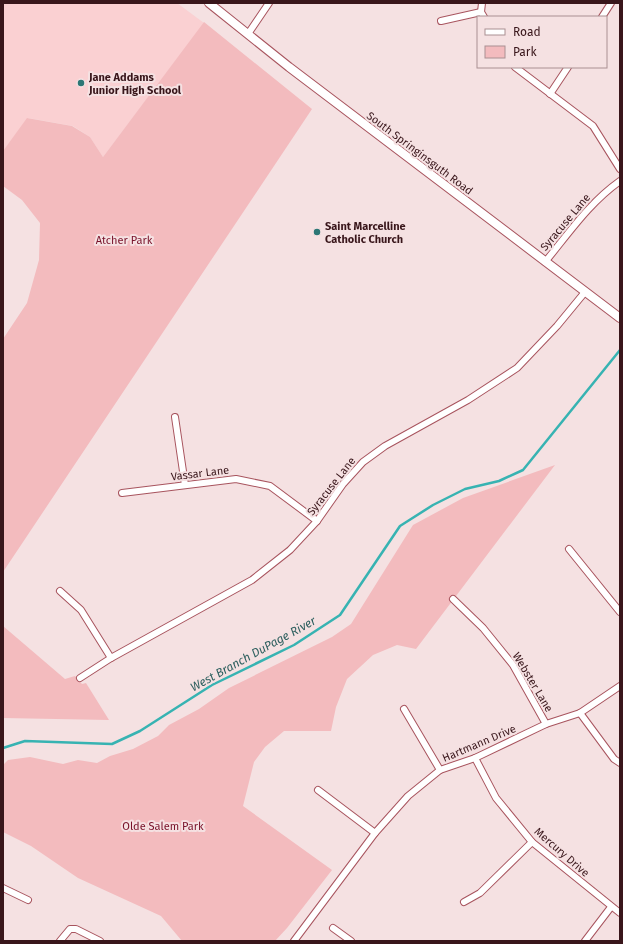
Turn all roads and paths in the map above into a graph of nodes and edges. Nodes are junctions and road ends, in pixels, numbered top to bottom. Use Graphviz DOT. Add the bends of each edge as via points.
graph roads {
  1 [pos="209,3"];
  2 [pos="269,3"];
  3 [pos="482,3"];
  4 [pos="611,3"];
  5 [pos="482,14"];
  6 [pos="603,16"];
  7 [pos="441,21"];
  8 [pos="248,34"];
  9 [pos="516,68"];
  10 [pos="567,68"];
  11 [pos="550,94"];
  12 [pos="620,169"];
  13 [pos="620,181"];
  14 [pos="545,262"];
  15 [pos="585,292"];
  16 [pos="620,318"];
  17 [pos="175,417"];
  18 [pos="185,485"];
  19 [pos="122,493"];
  20 [pos="317,521"];
  21 [pos="569,549"];
  22 [pos="60,591"];
  23 [pos="453,599"];
  24 [pos="620,612"];
  25 [pos="111,658"];
  26 [pos="80,678"];
  27 [pos="620,686"];
  28 [pos="404,708"];
  29 [pos="580,713"];
  30 [pos="546,724"];
  31 [pos="475,758"];
  32 [pos="620,763"];
  33 [pos="440,770"];
  34 [pos="318,790"];
  35 [pos="375,833"];
  36 [pos="532,842"];
  37 [pos="3,888"];
  38 [pos="28,900"];
  39 [pos="464,902"];
  40 [pos="611,907"];
  41 [pos="620,913"];
  42 [pos="334,928"];
  43 [pos="60,941"];
  44 [pos="100,941"];
  45 [pos="294,941"];
  46 [pos="351,941"];
  47 [pos="585,941"];
  1 -- 8 [label="street, South Springinsguth Road"];
  2 -- 8 [label="street"];
  3 -- 5 [label="street"];
  4 -- 6 [label="street"];
  5 -- 7 [label="street"];
  8 -- 14 [label="street, South Springinsguth Road" via="289,68"];
  9 -- 11 [label="street"];
  10 -- 11 [label="street"];
  11 -- 12 [label="street" via="593,126"];
  13 -- 14 [label="street, Syracuse Lane" via="584,213"];
  14 -- 15 [label="street, South Springinsguth Road"];
  15 -- 16 [label="street, South Springinsguth Road"];
  15 -- 20 [label="street, Syracuse Lane" via="553,331 517,368 362,462"];
  17 -- 18 [label="street"];
  18 -- 19 [label="street, Vassar Lane"];
  18 -- 20 [label="street, Vassar Lane" via="236,478 270,486"];
  20 -- 25 [label="street, Syracuse Lane" via="290,550 252,580"];
  21 -- 24 [label="street"];
  22 -- 25 [label="street" via="81,610"];
  23 -- 30 [label="street, Webster Lane" via="483,628 513,665"];
  25 -- 26 [label="street, Syracuse Lane"];
  27 -- 29 [label="street, Hartmann Drive"];
  28 -- 33 [label="street"];
  29 -- 30 [label="street, Hartmann Drive"];
  29 -- 32 [label="street" via="614,759"];
  30 -- 31 [label="street, Hartmann Drive"];
  31 -- 33 [label="street, Hartmann Drive"];
  31 -- 36 [label="street, Mercury Drive" via="496,798"];
  33 -- 35 [label="street, Hartmann Drive" via="408,796"];
  34 -- 35 [label="street"];
  35 -- 45 [label="street, Hartmann Drive"];
  36 -- 39 [label="street" via="480,893"];
  36 -- 40 [label="street, Mercury Drive"];
  37 -- 38 [label="street"];
  40 -- 41 [label="street, Mercury Drive"];
  40 -- 47 [label="street"];
  42 -- 46 [label="street"];
  43 -- 44 [label="street" via="70,929 76,929"];
}
